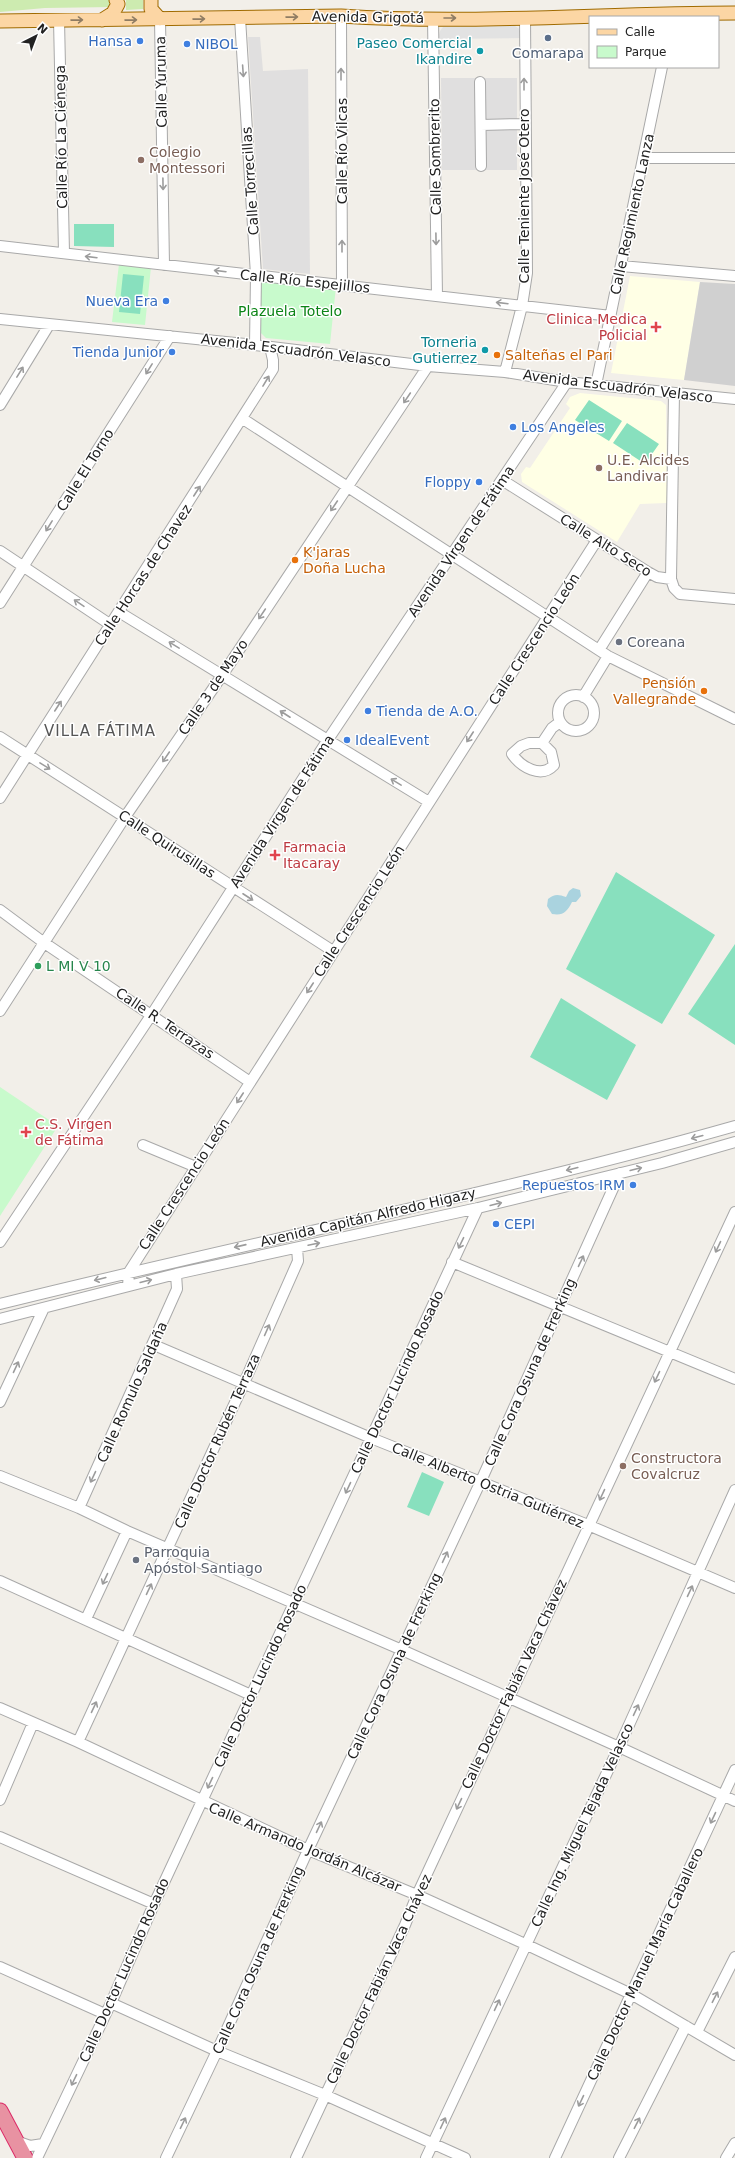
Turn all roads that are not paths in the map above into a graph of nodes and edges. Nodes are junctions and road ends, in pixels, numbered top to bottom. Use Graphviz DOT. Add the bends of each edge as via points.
graph roads {
  1 [pos="116,0"];
  2 [pos="151,0"];
  3 [pos="735,13"];
  4 [pos="673,15"];
  5 [pos="341,16"];
  6 [pos="624,16"];
  7 [pos="589,17"];
  8 [pos="240,18"];
  9 [pos="433,18"];
  10 [pos="525,18"];
  11 [pos="160,19"];
  12 [pos="59,20"];
  13 [pos="102,20"];
  14 [pos="0,21"];
  15 [pos="662,68"];
  16 [pos="480,82"];
  17 [pos="524,124"];
  18 [pos="480,125"];
  19 [pos="644,158"];
  20 [pos="735,158"];
  21 [pos="481,166"];
  22 [pos="0,246"];
  23 [pos="64,253"];
  24 [pos="164,265"];
  25 [pos="621,266"];
  26 [pos="256,275"];
  27 [pos="735,276"];
  28 [pos="342,285"];
  29 [pos="437,296"];
  30 [pos="522,306"];
  31 [pos="611,316"];
  32 [pos="0,319"];
  33 [pos="49,325"];
  34 [pos="170,336"];
  35 [pos="255,345"];
  36 [pos="270,347"];
  37 [pos="428,366"];
  38 [pos="505,372"];
  39 [pos="567,382"];
  40 [pos="596,385"];
  41 [pos="674,393"];
  42 [pos="735,399"];
  43 [pos="0,405"];
  44 [pos="243,419"];
  45 [pos="502,480"];
  46 [pos="348,486"];
  47 [pos="597,540"];
  48 [pos="0,551"];
  49 [pos="452,555"];
  50 [pos="24,567"];
  51 [pos="648,572"];
  52 [pos="671,579"];
  53 [pos="735,599"];
  54 [pos="0,602"];
  55 [pos="120,612"];
  56 [pos="548,617"];
  57 [pos="111,625"];
  58 [pos="604,653"];
  59 [pos="223,674"];
  60 [pos="583,697"];
  61 [pos="735,719"];
  62 [pos="560,722"];
  63 [pos="0,737"];
  64 [pos="327,741"];
  65 [pos="542,743"];
  66 [pos="27,755"];
  67 [pos="0,798"];
  68 [pos="429,802"];
  69 [pos="125,817"];
  70 [pos="233,887"];
  71 [pos="0,910"];
  72 [pos="43,942"];
  73 [pos="334,951"];
  74 [pos="0,1011"];
  75 [pos="152,1014"];
  76 [pos="250,1082"];
  77 [pos="735,1126"];
  78 [pos="735,1142"];
  79 [pos="143,1145"];
  80 [pos="196,1167"];
  81 [pos="620,1173"];
  82 [pos="449,1198"];
  83 [pos="478,1208"];
  84 [pos="735,1212"];
  85 [pos="451,1214"];
  86 [pos="0,1242"];
  87 [pos="297,1248"];
  88 [pos="452,1262"];
  89 [pos="128,1272"];
  90 [pos="176,1274"];
  91 [pos="128,1286"];
  92 [pos="0,1304"];
  93 [pos="560,1306"];
  94 [pos="44,1308"];
  95 [pos="0,1319"];
  96 [pos="154,1345"];
  97 [pos="668,1352"];
  98 [pos="735,1380"];
  99 [pos="244,1383"];
  100 [pos="0,1402"];
  101 [pos="371,1438"];
  102 [pos="0,1476"];
  103 [pos="480,1483"];
  104 [pos="735,1490"];
  105 [pos="79,1508"];
  106 [pos="588,1525"];
  107 [pos="127,1531"];
  108 [pos="168,1548"];
  109 [pos="698,1573"];
  110 [pos="0,1581"];
  111 [pos="735,1588"];
  112 [pos="295,1604"];
  113 [pos="86,1619"];
  114 [pos="127,1638"];
  115 [pos="402,1650"];
  116 [pos="251,1695"];
  117 [pos="507,1698"];
  118 [pos="0,1708"];
  119 [pos="33,1723"];
  120 [pos="78,1742"];
  121 [pos="619,1747"];
  122 [pos="735,1770"];
  123 [pos="724,1794"];
  124 [pos="0,1800"];
  125 [pos="735,1801"];
  126 [pos="201,1802"];
  127 [pos="0,1837"];
  128 [pos="308,1850"];
  129 [pos="417,1895"];
  130 [pos="154,1904"];
  131 [pos="525,1944"];
  132 [pos="735,1956"];
  133 [pos="0,1967"];
  134 [pos="631,1994"];
  135 [pos="111,2003"];
  136 [pos="105,2014"];
  137 [pos="686,2026"];
  138 [pos="697,2032"];
  139 [pos="217,2051"];
  140 [pos="735,2054"];
  141 [pos="325,2095"];
  142 [pos="0,2111"];
  143 [pos="16,2142"];
  144 [pos="735,2143"];
  145 [pos="43,2144"];
  146 [pos="433,2144"];
  147 [pos="25,2158"];
  148 [pos="37,2158"];
  149 [pos="166,2158"];
  150 [pos="296,2158"];
  151 [pos="426,2158"];
  152 [pos="465,2158"];
  153 [pos="555,2158"];
  154 [pos="619,2158"];
  155 [pos="726,2158"];
  1 -- 13 [label="main road" via="118,4 113,13"];
  2 -- 11 [label="main road" via="151,9"];
  3 -- 4 [label="main road, Avenida Grigotá"];
  4 -- 6 [label="main road, Avenida Grigotá"];
  8 -- 5 [label="main road, Avenida Grigotá, one-way"];
  5 -- 9 [label="main road, Avenida Grigotá" via="380,19"];
  28 -- 5 [label="street, Calle Río Vilcas, one-way"];
  7 -- 10 [label="main road, Avenida Grigotá"];
  11 -- 8 [label="main road, Avenida Grigotá, one-way"];
  8 -- 26 [label="street, Calle Torrecillas, one-way"];
  9 -- 10 [label="main road, Avenida Grigotá, one-way"];
  9 -- 29 [label="street, Calle Sombrerito, one-way"];
  17 -- 10 [label="street, Calle Teniente José Otero, one-way"];
  13 -- 11 [label="main road, Avenida Grigotá, one-way"];
  11 -- 24 [label="street, Calle Yuruma, one-way"];
  12 -- 13 [label="main road, Avenida Grigotá, one-way"];
  12 -- 14 [label="main road, Avenida Grigotá"];
  12 -- 23 [label="street, Calle Río La Ciénega"];
  15 -- 19 [label="street, Calle Regimiento Lanza"];
  16 -- 18 [label="street"];
  17 -- 18 [label="street"];
  17 -- 30 [label="street, Calle Teniente José Otero" via="527,273"];
  18 -- 21 [label="street"];
  19 -- 20 [label="street"];
  19 -- 25 [label="street, Calle Regimiento Lanza"];
  22 -- 23 [label="street, Calle Río Espejillos"];
  24 -- 23 [label="street, Calle Río Espejillos, one-way"];
  26 -- 24 [label="street, Calle Río Espejillos, one-way"];
  25 -- 27 [label="street"];
  25 -- 31 [label="street, Calle Regimiento Lanza"];
  26 -- 28 [label="street, Calle Río Espejillos"];
  26 -- 35 [label="street, Calle Torrecillas"];
  28 -- 29 [label="street, Calle Río Espejillos"];
  30 -- 29 [label="street, Calle Río Espejillos, one-way"];
  30 -- 31 [label="street, Calle Río Espejillos"];
  30 -- 38 [label="street, Calle Teniente José Otero"];
  31 -- 40 [label="street, Calle Regimiento Lanza"];
  32 -- 33 [label="street, Avenida Escuadrón Velasco"];
  33 -- 34 [label="street, Avenida Escuadrón Velasco"];
  43 -- 33 [label="street, one-way"];
  34 -- 35 [label="street, Avenida Escuadrón Velasco"];
  34 -- 50 [label="street, Calle El Torno, one-way"];
  35 -- 36 [label="street, Avenida Escuadrón Velasco"];
  36 -- 37 [label="street, Avenida Escuadrón Velasco"];
  44 -- 36 [label="street, Calle Horcas de Chavez, one-way" via="273,369"];
  37 -- 38 [label="street, Avenida Escuadrón Velasco"];
  37 -- 46 [label="street, Calle 3 de Mayo, one-way"];
  38 -- 39 [label="street, Avenida Escuadrón Velasco"];
  39 -- 40 [label="street, Avenida Escuadrón Velasco"];
  39 -- 45 [label="street, Avenida Virgen de Fátima"];
  40 -- 41 [label="street, Avenida Escuadrón Velasco"];
  41 -- 42 [label="street, Avenida Escuadrón Velasco"];
  41 -- 52 [label="street"];
  44 -- 46 [label="street"];
  55 -- 44 [label="street, Calle Horcas de Chavez, one-way"];
  45 -- 47 [label="street, Calle Alto Seco"];
  45 -- 49 [label="street, Avenida Virgen de Fátima"];
  46 -- 49 [label="street"];
  46 -- 59 [label="street, Calle 3 de Mayo, one-way"];
  47 -- 51 [label="street, Calle Alto Seco"];
  47 -- 56 [label="street, Calle Crescencio León"];
  48 -- 50 [label="street"];
  49 -- 56 [label="street"];
  49 -- 64 [label="street, Avenida Virgen de Fátima"];
  50 -- 54 [label="street, Calle El Torno"];
  57 -- 50 [label="street, one-way"];
  51 -- 52 [label="street, Calle Alto Seco" via="657,577"];
  51 -- 58 [label="street"];
  52 -- 53 [label="street" via="674,588 680,594"];
  55 -- 57 [label="street, Calle Horcas de Chavez"];
  59 -- 55 [label="street, one-way"];
  56 -- 58 [label="street"];
  56 -- 68 [label="street, Calle Crescencio León, one-way"];
  66 -- 57 [label="street, Calle Horcas de Chavez, one-way"];
  58 -- 60 [label="street"];
  58 -- 61 [label="street"];
  64 -- 59 [label="street, one-way"];
  59 -- 69 [label="street, Calle 3 de Mayo, one-way"];
  60 -- 62 [label="street" via="572,695 562,701 558,711"];
  60 -- 62 [label="street" via="588,700 593,711 590,723 575,731"];
  62 -- 65 [label="street" via="552,728"];
  63 -- 66 [label="street, Calle Quirusillas"];
  68 -- 64 [label="street, one-way"];
  64 -- 70 [label="street, Avenida Virgen de Fátima"];
  66 -- 67 [label="street, Calle Horcas de Chavez"];
  66 -- 69 [label="street, Calle Quirusillas, one-way"];
  68 -- 73 [label="street, Calle Crescencio León"];
  69 -- 70 [label="street, Calle Quirusillas"];
  69 -- 72 [label="street, Calle 3 de Mayo"];
  70 -- 73 [label="street, Calle Quirusillas, one-way"];
  70 -- 75 [label="street, Avenida Virgen de Fátima"];
  71 -- 72 [label="street, Calle R. Terrazas"];
  72 -- 74 [label="street, Calle 3 de Mayo"];
  72 -- 75 [label="street, Calle R. Terrazas"];
  73 -- 76 [label="street, Calle Crescencio León, one-way"];
  75 -- 76 [label="street, Calle R. Terrazas"];
  75 -- 86 [label="street, Avenida Virgen de Fátima"];
  76 -- 80 [label="street, Calle Crescencio León, one-way"];
  77 -- 82 [label="street, Avenida Capitán Alfredo Higazy, one-way" via="514,1184"];
  81 -- 78 [label="street, Avenida Capitán Alfredo Higazy, one-way"];
  79 -- 80 [label="street"];
  80 -- 89 [label="street, Calle Crescencio León"];
  83 -- 81 [label="street, Avenida Capitán Alfredo Higazy, one-way"];
  93 -- 81 [label="street, Calle Cora Osuna de Frerking, one-way"];
  82 -- 85 [label="street"];
  82 -- 89 [label="street, Avenida Capitán Alfredo Higazy, one-way"];
  83 -- 85 [label="street, Avenida Capitán Alfredo Higazy"];
  83 -- 88 [label="street, Calle Doctor Lucindo Rosado, one-way"];
  84 -- 97 [label="street, Calle Doctor Fabián Vaca Chávez, one-way"];
  87 -- 85 [label="street, Avenida Capitán Alfredo Higazy, one-way"];
  87 -- 90 [label="street, Avenida Capitán Alfredo Higazy"];
  99 -- 87 [label="street, Calle Doctor Rubén Terraza, one-way" via="298,1260"];
  88 -- 93 [label="street"];
  88 -- 101 [label="street, Calle Doctor Lucindo Rosado"];
  89 -- 91 [label="street"];
  89 -- 92 [label="street, Avenida Capitán Alfredo Higazy, one-way"];
  91 -- 90 [label="street, Avenida Capitán Alfredo Higazy, one-way"];
  90 -- 96 [label="street, Calle Romulo Saldaña" via="177,1289"];
  91 -- 94 [label="street, Avenida Capitán Alfredo Higazy"];
  93 -- 97 [label="street"];
  93 -- 103 [label="street, Calle Cora Osuna de Frerking"];
  94 -- 95 [label="street, Avenida Capitán Alfredo Higazy"];
  100 -- 94 [label="street, one-way"];
  96 -- 99 [label="street, Calle Alberto Ostria Gutiérrez"];
  96 -- 105 [label="street, Calle Romulo Saldaña, one-way"];
  97 -- 98 [label="street"];
  97 -- 106 [label="street, Calle Doctor Fabián Vaca Chávez, one-way"];
  99 -- 101 [label="street, Calle Alberto Ostria Gutiérrez"];
  99 -- 108 [label="street, Calle Doctor Rubén Terraza"];
  101 -- 103 [label="street, Calle Alberto Ostria Gutiérrez"];
  101 -- 112 [label="street, Calle Doctor Lucindo Rosado, one-way"];
  102 -- 105 [label="street"];
  103 -- 106 [label="street, Calle Alberto Ostria Gutiérrez"];
  115 -- 103 [label="street, Calle Cora Osuna de Frerking, one-way"];
  104 -- 109 [label="street, Calle Ing. Miguel Tejada Velasco"];
  105 -- 107 [label="street"];
  106 -- 109 [label="street, Calle Alberto Ostria Gutiérrez"];
  106 -- 117 [label="street, Calle Doctor Fabián Vaca Chávez"];
  107 -- 108 [label="street"];
  107 -- 113 [label="street, one-way"];
  108 -- 112 [label="street"];
  114 -- 108 [label="street, Calle Doctor Rubén Terraza, one-way"];
  109 -- 111 [label="street, Calle Alberto Ostria Gutiérrez"];
  121 -- 109 [label="street, Calle Ing. Miguel Tejada Velasco, one-way"];
  110 -- 113 [label="street"];
  112 -- 115 [label="street"];
  112 -- 116 [label="street, Calle Doctor Lucindo Rosado"];
  113 -- 114 [label="street"];
  114 -- 116 [label="street"];
  120 -- 114 [label="street, Calle Doctor Rubén Terraza, one-way"];
  115 -- 117 [label="street"];
  128 -- 115 [label="street, Calle Cora Osuna de Frerking, one-way"];
  116 -- 126 [label="street, Calle Doctor Lucindo Rosado, one-way"];
  117 -- 121 [label="street"];
  117 -- 129 [label="street, Calle Doctor Fabián Vaca Chávez, one-way"];
  118 -- 119 [label="street, Calle Armando Jordán Alcázar"];
  119 -- 120 [label="street, Calle Armando Jordán Alcázar"];
  119 -- 124 [label="street"];
  120 -- 126 [label="street, Calle Armando Jordán Alcázar"];
  121 -- 123 [label="street"];
  121 -- 131 [label="street, Calle Ing. Miguel Tejada Velasco"];
  122 -- 123 [label="street, Calle Doctor Manuel María Caballero"];
  123 -- 125 [label="street"];
  123 -- 134 [label="street, Calle Doctor Manuel María Caballero, one-way"];
  126 -- 128 [label="street, Calle Armando Jordán Alcázar"];
  126 -- 130 [label="street, Calle Doctor Lucindo Rosado"];
  127 -- 130 [label="street"];
  128 -- 129 [label="street, Calle Armando Jordán Alcázar"];
  128 -- 139 [label="street, Calle Cora Osuna de Frerking"];
  129 -- 131 [label="street, Calle Armando Jordán Alcázar"];
  129 -- 141 [label="street, Calle Doctor Fabián Vaca Chávez"];
  130 -- 135 [label="street, Calle Doctor Lucindo Rosado"];
  131 -- 134 [label="street, Calle Armando Jordán Alcázar"];
  146 -- 131 [label="street, Calle Ing. Miguel Tejada Velasco, one-way"];
  138 -- 132 [label="street, one-way"];
  133 -- 136 [label="street"];
  134 -- 137 [label="street, Calle Armando Jordán Alcázar"];
  134 -- 153 [label="street, Calle Doctor Manuel María Caballero, one-way"];
  135 -- 136 [label="street, Calle Doctor Lucindo Rosado"];
  135 -- 139 [label="street"];
  136 -- 145 [label="street, Calle Doctor Lucindo Rosado, one-way"];
  137 -- 138 [label="street, Calle Armando Jordán Alcázar"];
  154 -- 137 [label="street, one-way"];
  138 -- 140 [label="street, Calle Armando Jordán Alcázar"];
  139 -- 141 [label="street"];
  149 -- 139 [label="street, Calle Cora Osuna de Frerking, one-way"];
  141 -- 146 [label="street"];
  141 -- 150 [label="street, Calle Doctor Fabián Vaca Chávez"];
  142 -- 143 [label="highway"];
  143 -- 145 [label="street" via="30,2146"];
  143 -- 147 [label="highway"];
  144 -- 155 [label="street"];
  145 -- 148 [label="street, Calle Doctor Lucindo Rosado"];
  146 -- 151 [label="street, Calle Ing. Miguel Tejada Velasco"];
  146 -- 152 [label="street"];
}
